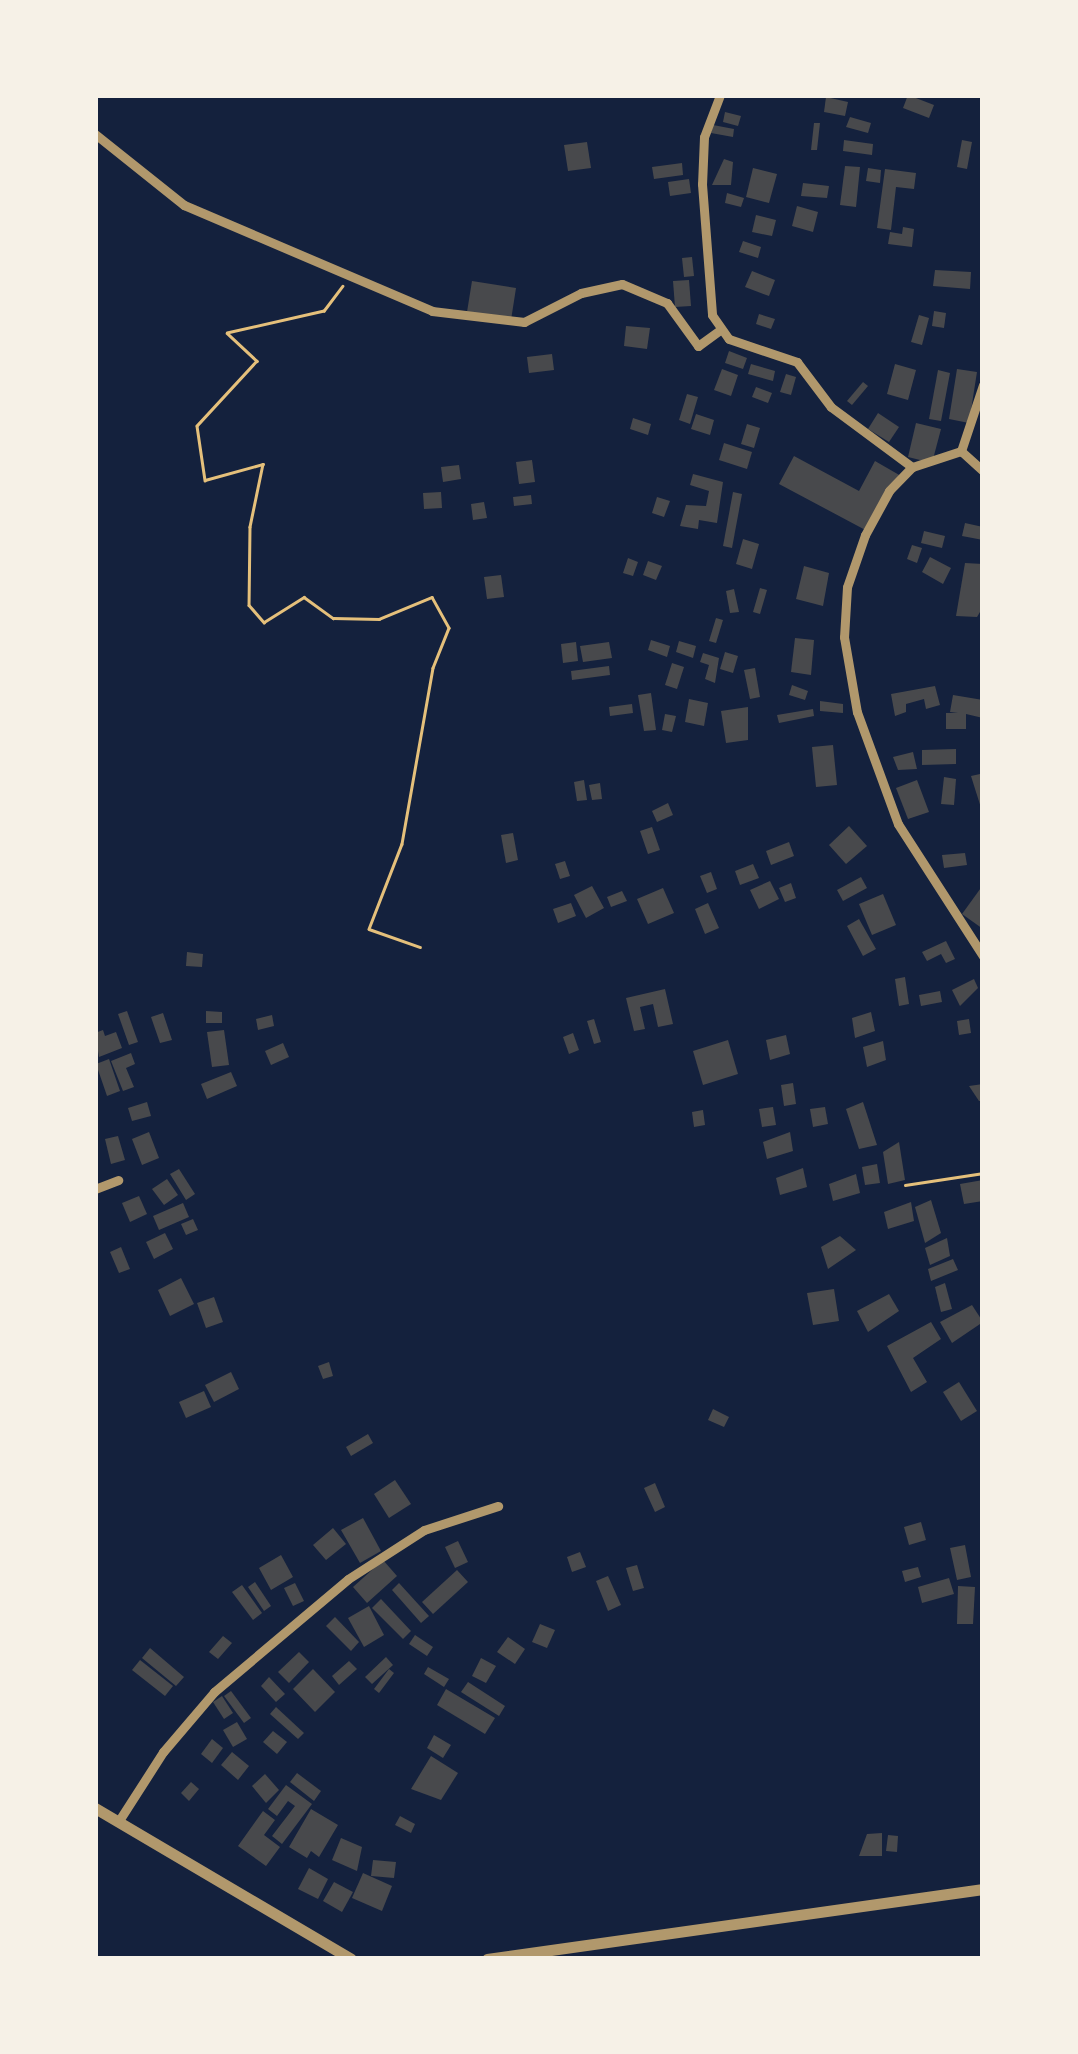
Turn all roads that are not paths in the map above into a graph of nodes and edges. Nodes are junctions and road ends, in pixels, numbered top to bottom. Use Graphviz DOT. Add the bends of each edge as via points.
graph roads {
  1 [pos="720,95"];
  2 [pos="95,134"];
  3 [pos="720,330"];
  4 [pos="983,386"];
  5 [pos="961,450"];
  6 [pos="912,467"];
  7 [pos="983,470"];
  8 [pos="983,956"];
  9 [pos="118,1180"];
  10 [pos="95,1190"];
  11 [pos="498,1506"];
  12 [pos="95,1808"];
  13 [pos="120,1819"];
  14 [pos="983,1888"];
  15 [pos="351,1959"];
  16 [pos="487,1959"];
  1 -- 3 [label="street" via="704,137 702,184 706,292"];
  2 -- 3 [label="street" via="184,205 432,311 524,322 581,292 622,284 667,303 698,346"];
  3 -- 6 [label="street" via="743,346 785,353 830,406"];
  4 -- 5 [label="street"];
  5 -- 6 [label="street"];
  5 -- 7 [label="street"];
  6 -- 8 [label="street" via="864,535 847,586 844,637 857,712 898,824"];
  9 -- 10 [label="street"];
  11 -- 13 [label="street" via="414,1535 348,1579 214,1692 163,1752"];
  12 -- 13 [label="street"];
  13 -- 15 [label="street"];
  14 -- 16 [label="street"];
}
